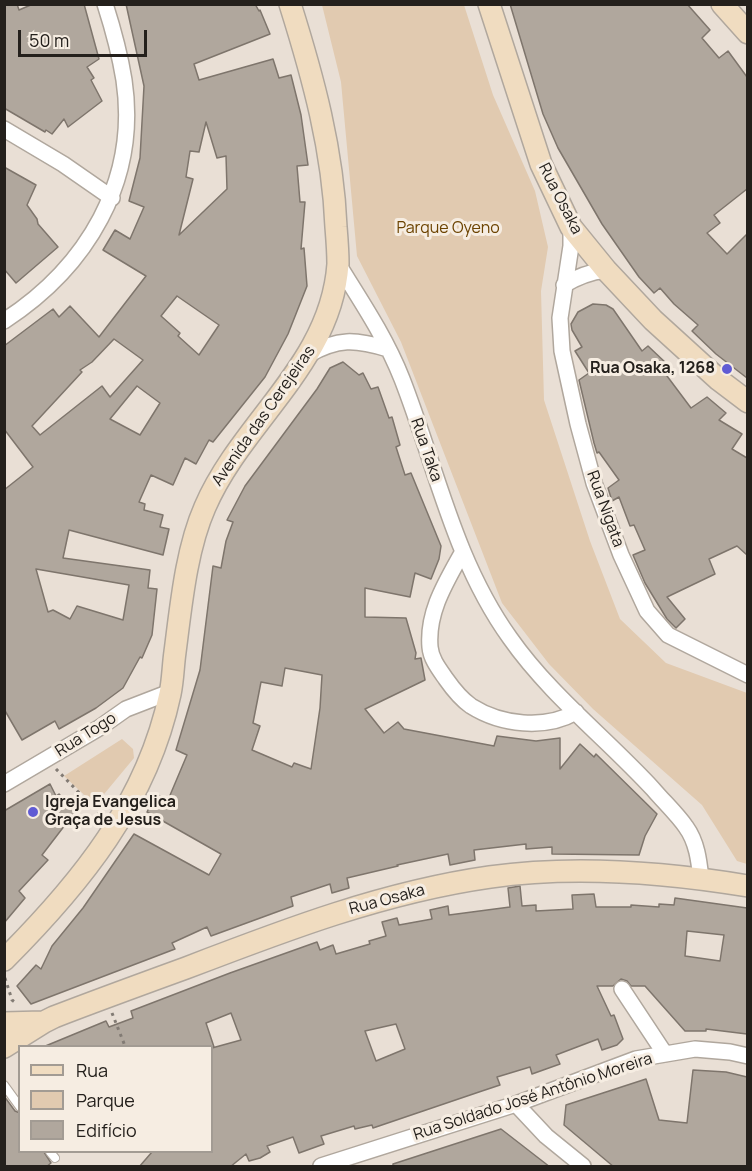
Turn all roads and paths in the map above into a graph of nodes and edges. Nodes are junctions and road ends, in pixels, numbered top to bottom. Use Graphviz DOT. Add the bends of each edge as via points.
graph roads {
  1 [pos="105,4"];
  2 [pos="290,4"];
  3 [pos="489,4"];
  4 [pos="722,4"];
  5 [pos="747,33"];
  6 [pos="4,129"];
  7 [pos="112,198"];
  8 [pos="571,227"];
  9 [pos="338,264"];
  10 [pos="606,270"];
  11 [pos="564,285"];
  12 [pos="4,321"];
  13 [pos="388,349"];
  14 [pos="308,355"];
  15 [pos="747,402"];
  16 [pos="462,553"];
  17 [pos="747,675"];
  18 [pos="171,692"];
  19 [pos="576,712"];
  20 [pos="47,759"];
  21 [pos="4,784"];
  22 [pos="114,829"];
  23 [pos="702,879"];
  24 [pos="747,886"];
  25 [pos="4,960"];
  26 [pos="622,989"];
  27 [pos="106,997"];
  28 [pos="44,1022"];
  29 [pos="4,1023"];
  30 [pos="124,1045"];
  31 [pos="4,1047"];
  32 [pos="666,1054"];
  33 [pos="747,1056"];
  34 [pos="4,1085"];
  35 [pos="18,1104"];
  36 [pos="516,1104"];
  37 [pos="321,1167"];
  38 [pos="583,1167"];
  1 -- 7 [label="street" via="124,81 125,108 124,148"];
  2 -- 9 [label="main road, Avenida das Cerejeiras" via="321,113 335,196"];
  3 -- 8 [label="main road, Rua Osaka" via="541,164"];
  4 -- 5 [label="main road"];
  6 -- 7 [label="street"];
  7 -- 12 [label="street" via="82,250 55,279"];
  8 -- 10 [label="main road, Rua Osaka"];
  8 -- 11 [label="street, Rua Nigata"];
  9 -- 13 [label="street, Rua Taka"];
  9 -- 14 [label="main road, Avenida das Cerejeiras" via="327,318"];
  10 -- 11 [label="street"];
  10 -- 15 [label="main road, Rua Osaka" via="653,320"];
  11 -- 17 [label="street, Rua Nigata" via="562,351 578,424 594,483 647,611 668,635"];
  13 -- 14 [label="street" via="367,342 345,341"];
  13 -- 16 [label="street, Rua Taka" via="402,377"];
  14 -- 18 [label="main road, Avenida das Cerejeiras" via="241,446 204,508 185,580"];
  16 -- 19 [label="street, Rua Taka" via="508,636"];
  16 -- 19 [label="street" via="441,591 432,620 430,648 435,664 460,697 492,716 543,723 562,720"];
  18 -- 20 [label="street, Rua Togo" via="126,709"];
  18 -- 22 [label="main road, Avenida das Cerejeiras" via="140,785"];
  19 -- 23 [label="street, Rua Taka" via="687,828 697,849"];
  20 -- 21 [label="street, Rua Togo"];
  20 -- 22 [label="path"];
  22 -- 25 [label="main road, Avenida das Cerejeiras" via="74,884"];
  23 -- 24 [label="main road, Rua Osaka"];
  23 -- 27 [label="main road, Rua Osaka" via="578,871 529,873 443,886 289,928"];
  26 -- 32 [label="street"];
  27 -- 28 [label="main road, Rua Osaka"];
  27 -- 30 [label="path"];
  28 -- 29 [label="main road"];
  28 -- 31 [label="main road"];
  32 -- 33 [label="street, Rua Soldado José Antônio Moreira" via="695,1049"];
  32 -- 36 [label="street, Rua Soldado José Antônio Moreira" via="636,1059"];
  34 -- 35 [label="lane"];
  36 -- 37 [label="street, Rua Soldado José Antônio Moreira"];
  36 -- 38 [label="street"];
}
